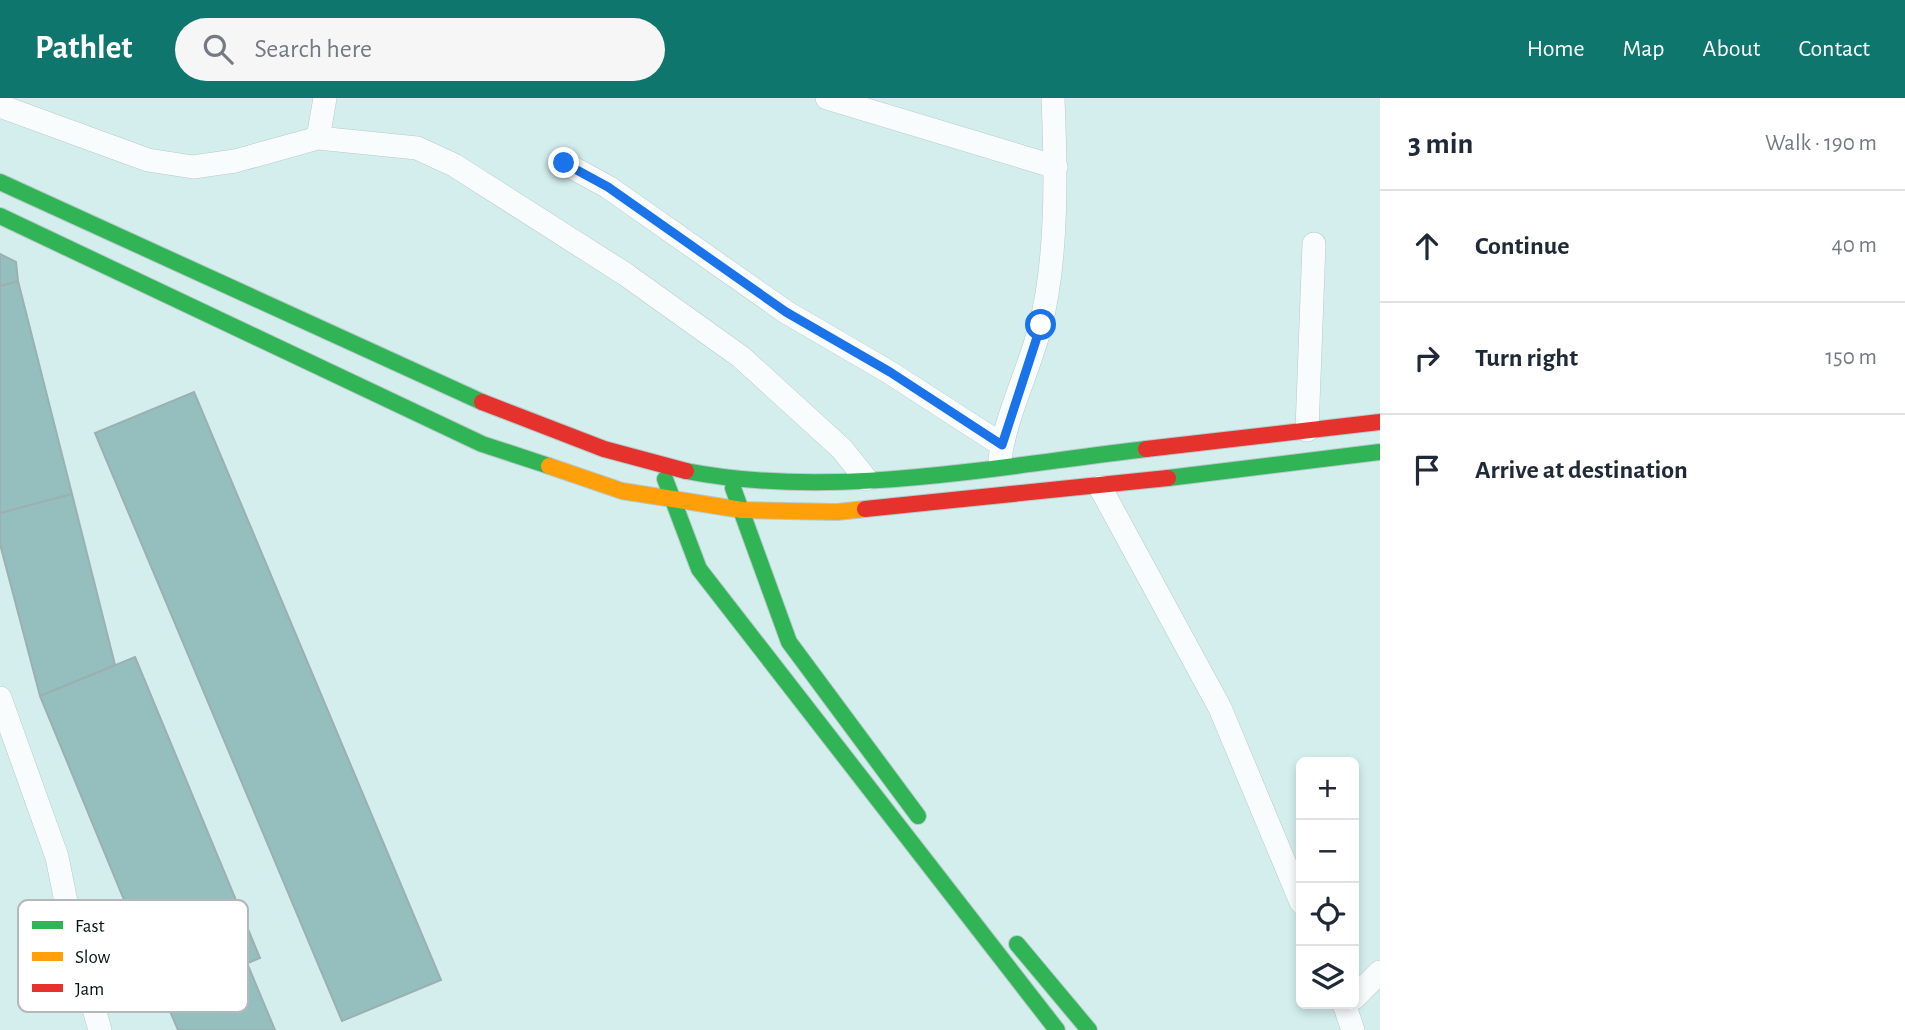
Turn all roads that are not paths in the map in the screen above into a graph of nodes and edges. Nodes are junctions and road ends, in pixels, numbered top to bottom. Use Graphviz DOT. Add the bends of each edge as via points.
graph roads {
  1 [pos="325,98"];
  2 [pos="827,98"];
  3 [pos="1053,98"];
  4 [pos="0,106"];
  5 [pos="318,138"];
  6 [pos="564,163"];
  7 [pos="1055,167"];
  8 [pos="0,182"];
  9 [pos="0,216"];
  10 [pos="1314,244"];
  11 [pos="1380,422"];
  12 [pos="1307,430"];
  13 [pos="1380,452"];
  14 [pos="1001,455"];
  15 [pos="662,466"];
  16 [pos="728,476"];
  17 [pos="866,479"];
  18 [pos="1100,487"];
  19 [pos="670,499"];
  20 [pos="743,510"];
  21 [pos="0,698"];
  22 [pos="925,825"];
  23 [pos="1296,890"];
  24 [pos="66,900"];
  25 [pos="1009,933"];
  26 [pos="1380,972"];
  27 [pos="1359,992"];
  28 [pos="1349,1009"];
  29 [pos="95,1012"];
  30 [pos="100,1030"];
  31 [pos="1057,1030"];
  32 [pos="1089,1030"];
  33 [pos="1353,1030"];
  1 -- 5 [label="street"];
  2 -- 7 [label="street"];
  3 -- 7 [label="street"];
  4 -- 5 [label="street" via="148,160 193,167 235,161"];
  5 -- 17 [label="street" via="417,148 454,165 625,274 741,357 842,449"];
  6 -- 14 [label="street" via="608,187 786,312 890,372"];
  7 -- 14 [label="street" via="1041,325"];
  8 -- 15 [label="main road" via="451,388"];
  9 -- 19 [label="main road" via="481,444 622,491"];
  10 -- 12 [label="street"];
  11 -- 12 [label="main road"];
  12 -- 14 [label="main road"];
  13 -- 18 [label="main road"];
  14 -- 17 [label="main road" via="908,478"];
  15 -- 16 [label="main road"];
  15 -- 19 [label="main road"];
  16 -- 17 [label="main road" via="804,482"];
  16 -- 20 [label="main road"];
  18 -- 20 [label="main road" via="837,512"];
  18 -- 23 [label="street" via="1220,708"];
  19 -- 20 [label="main road"];
  19 -- 31 [label="main road" via="699,569"];
  20 -- 22 [label="main road" via="789,642"];
  21 -- 24 [label="street" via="57,857"];
  25 -- 32 [label="main road"];
  26 -- 27 [label="street"];
  28 -- 33 [label="street"];
  29 -- 30 [label="street"];
}
